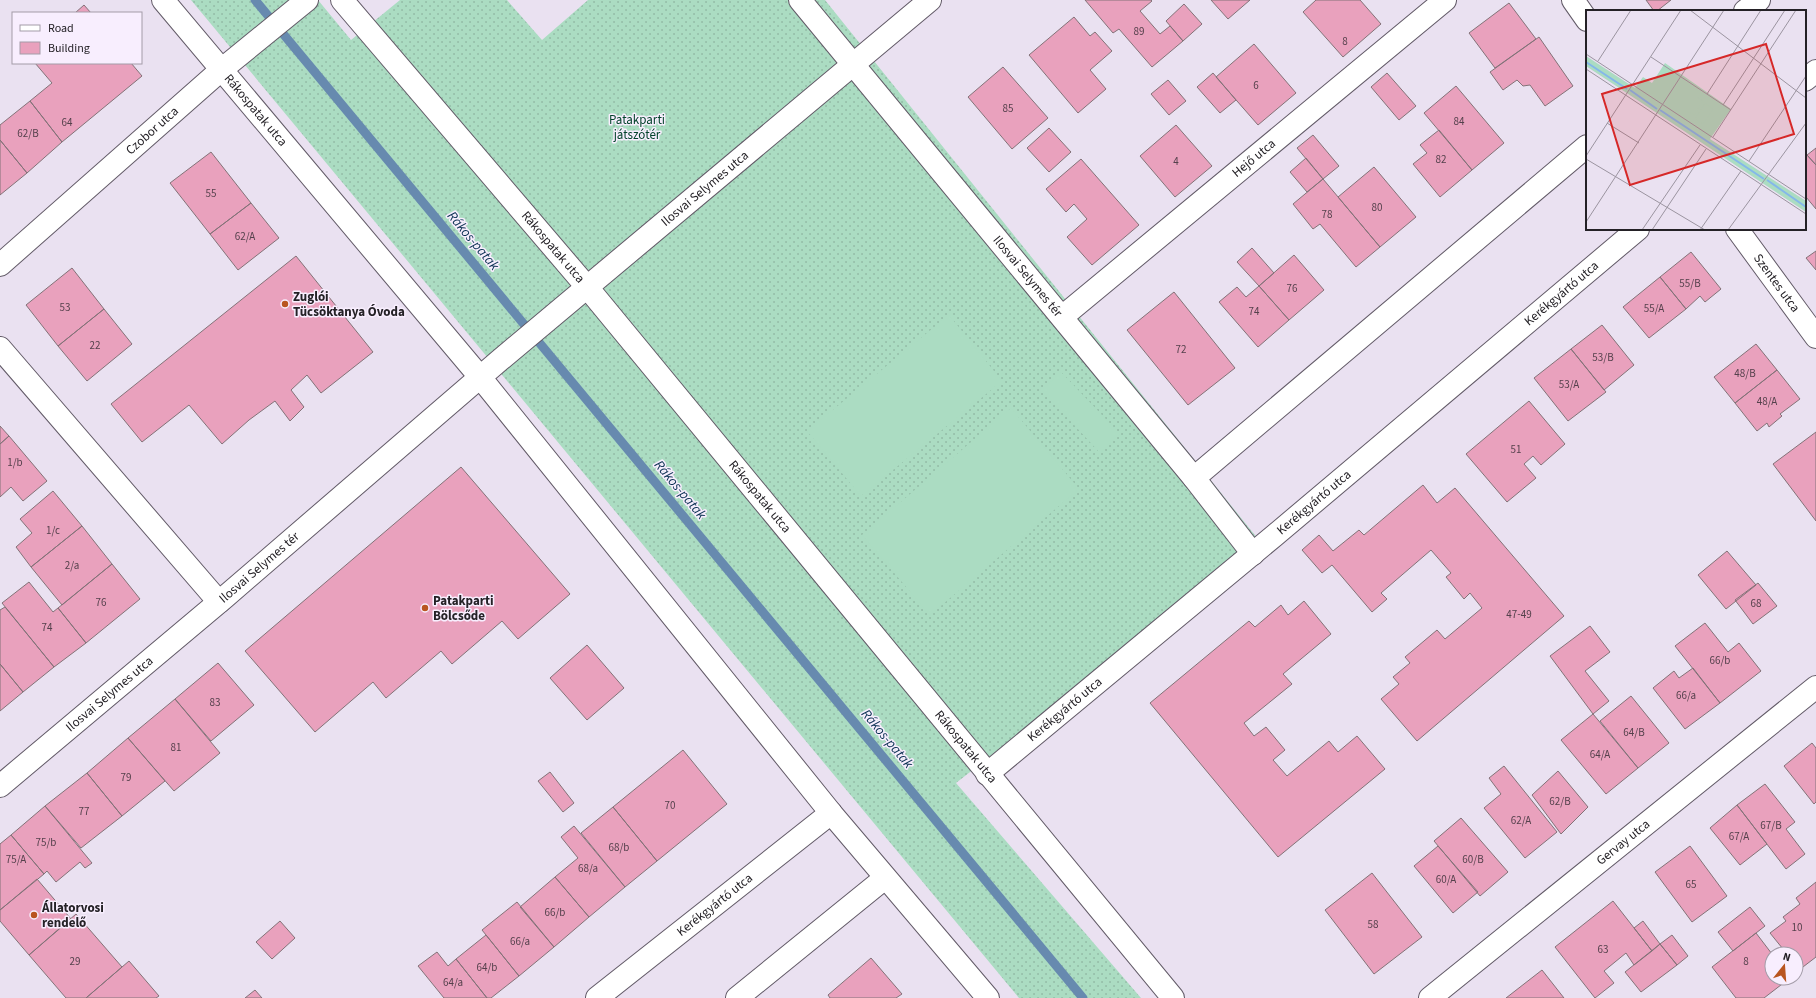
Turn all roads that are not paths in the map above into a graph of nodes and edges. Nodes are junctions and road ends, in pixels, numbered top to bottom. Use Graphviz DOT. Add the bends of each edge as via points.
graph roads {
  1 [pos="164,0"];
  2 [pos="307,0"];
  3 [pos="342,0"];
  4 [pos="800,0"];
  5 [pos="930,0"];
  6 [pos="1445,0"];
  7 [pos="1573,0"];
  8 [pos="1759,0"];
  9 [pos="1747,10"];
  10 [pos="1586,19"];
  11 [pos="853,64"];
  12 [pos="222,70"];
  13 [pos="1816,71"];
  14 [pos="1806,79"];
  15 [pos="1586,147"];
  16 [pos="1637,230"];
  17 [pos="1738,230"];
  18 [pos="0,265"];
  19 [pos="587,287"];
  20 [pos="1062,317"];
  21 [pos="1816,337"];
  22 [pos="0,348"];
  23 [pos="480,377"];
  24 [pos="1194,478"];
  25 [pos="1253,554"];
  26 [pos="219,602"];
  27 [pos="1816,687"];
  28 [pos="987,774"];
  29 [pos="0,786"];
  30 [pos="832,813"];
  31 [pos="885,878"];
  32 [pos="597,998"];
  33 [pos="737,998"];
  34 [pos="988,998"];
  35 [pos="1173,998"];
  36 [pos="1430,998"];
  1 -- 12 [label="street, Rákospatak utca"];
  2 -- 12 [label="street, Czobor utca"];
  3 -- 19 [label="street, Rákospatak utca"];
  4 -- 11 [label="street, Ilosvai Selymes tér"];
  5 -- 11 [label="street, Ilosvai Selymes utca"];
  6 -- 20 [label="street, Hejő utca"];
  7 -- 10 [label="street"];
  8 -- 9 [label="street"];
  11 -- 19 [label="street, Ilosvai Selymes utca"];
  11 -- 20 [label="street, Ilosvai Selymes tér"];
  12 -- 18 [label="street, Czobor utca"];
  12 -- 23 [label="street, Rákospatak utca"];
  13 -- 14 [label="street"];
  15 -- 24 [label="street"];
  16 -- 25 [label="street, Kerékgyártó utca"];
  17 -- 21 [label="street, Szentes utca"];
  19 -- 23 [label="street, Ilosvai Selymes utca"];
  19 -- 28 [label="street, Rákospatak utca"];
  20 -- 24 [label="street, Ilosvai Selymes tér"];
  22 -- 26 [label="street, Ilosvai Selymes tér"];
  23 -- 26 [label="street, Ilosvai Selymes tér"];
  23 -- 30 [label="street, Rákospatak utca"];
  24 -- 25 [label="street, Ilosvai Selymes tér"];
  25 -- 28 [label="street, Kerékgyártó utca"];
  26 -- 29 [label="street, Ilosvai Selymes utca"];
  27 -- 36 [label="street, Gervay utca"];
  28 -- 35 [label="street, Rákospatak utca"];
  30 -- 31 [label="street, Rákospatak utca"];
  30 -- 32 [label="street, Kerékgyártó utca"];
  31 -- 33 [label="street"];
  31 -- 34 [label="street, Rákospatak utca"];
}
